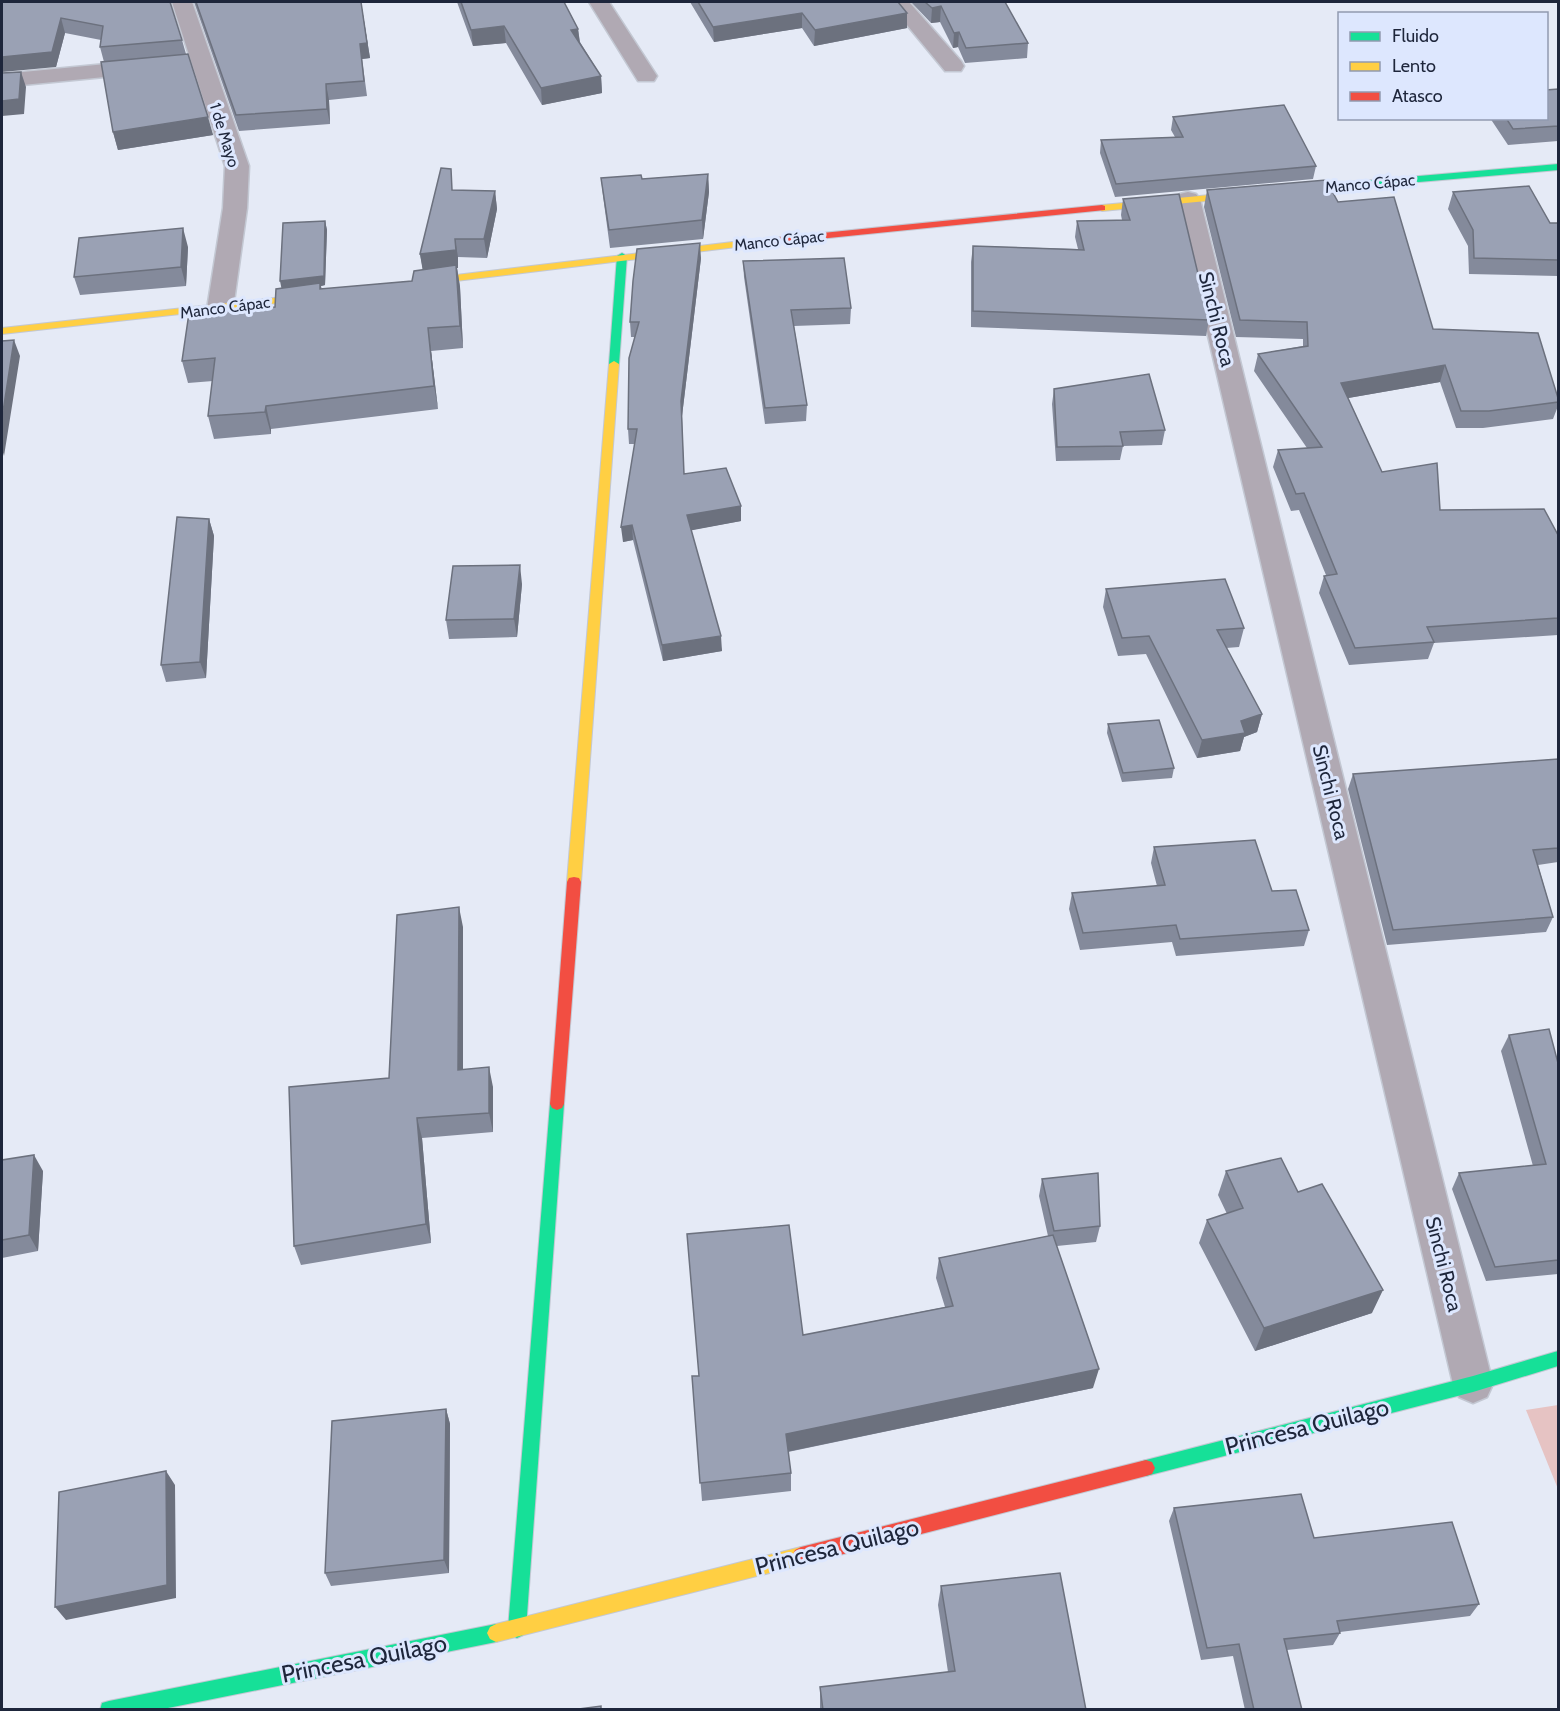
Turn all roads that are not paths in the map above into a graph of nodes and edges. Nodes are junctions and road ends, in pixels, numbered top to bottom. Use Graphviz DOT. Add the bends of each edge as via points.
graph roads {
  1 [pos="182,2"];
  2 [pos="600,2"];
  3 [pos="898,2"];
  4 [pos="182,64"];
  5 [pos="953,66"];
  6 [pos="646,76"];
  7 [pos="2,81"];
  8 [pos="1558,167"];
  9 [pos="1188,199"];
  10 [pos="622,256"];
  11 [pos="398,286"];
  12 [pos="339,293"];
  13 [pos="220,309"];
  14 [pos="2,331"];
  15 [pos="1558,1359"];
  16 [pos="1473,1384"];
  17 [pos="517,1629"];
  18 [pos="108,1710"];
  1 -- 4 [label="street, 1 de Mayo"];
  2 -- 6 [label="street"];
  3 -- 5 [label="street"];
  4 -- 7 [label="street"];
  4 -- 13 [label="street, 1 de Mayo" via="237,166"];
  8 -- 9 [label="street, Manco Cápac"];
  9 -- 10 [label="street, Manco Cápac"];
  9 -- 16 [label="street, Sinchi Roca"];
  10 -- 11 [label="street, Manco Cápac"];
  10 -- 17 [label="street"];
  12 -- 13 [label="street, Manco Cápac"];
  13 -- 14 [label="street, Manco Cápac"];
  15 -- 16 [label="street, Princesa Quilago"];
  16 -- 17 [label="street, Princesa Quilago"];
  17 -- 18 [label="street, Princesa Quilago"];
}
